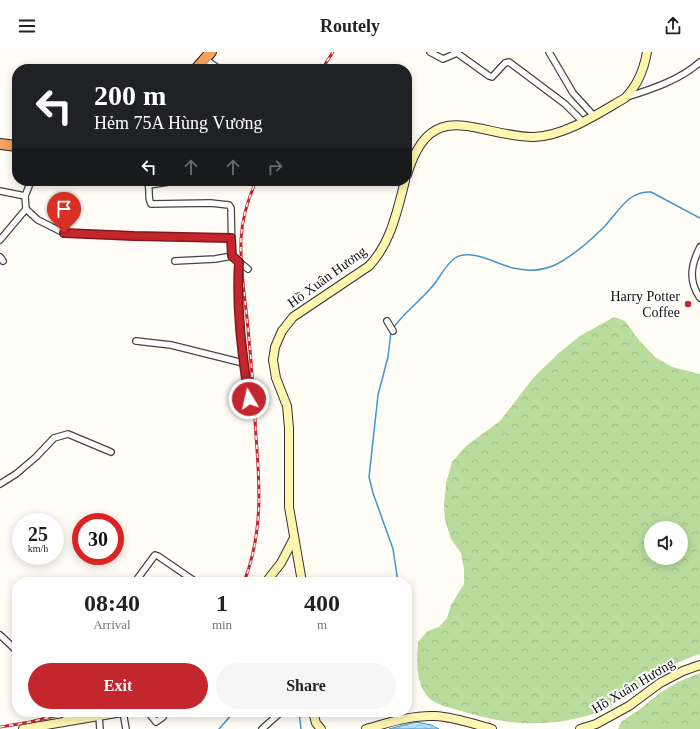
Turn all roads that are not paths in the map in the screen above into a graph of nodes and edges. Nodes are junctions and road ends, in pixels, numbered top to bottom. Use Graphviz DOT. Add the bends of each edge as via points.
graph roads {
  1 [pos="430,52"];
  2 [pos="549,52"];
  3 [pos="647,52"];
  4 [pos="208,55"];
  5 [pos="700,62"];
  6 [pos="200,64"];
  7 [pos="215,64"];
  8 [pos="625,98"];
  9 [pos="594,116"];
  10 [pos="583,122"];
  11 [pos="0,144"];
  12 [pos="12,145"];
  13 [pos="412,164"];
  14 [pos="29,186"];
  15 [pos="148,186"];
  16 [pos="404,186"];
  17 [pos="0,192"];
  18 [pos="25,196"];
  19 [pos="26,209"];
  20 [pos="231,238"];
  21 [pos="0,240"];
  22 [pos="700,247"];
  23 [pos="232,256"];
  24 [pos="175,261"];
  25 [pos="239,262"];
  26 [pos="248,269"];
  27 [pos="700,298"];
  28 [pos="387,321"];
  29 [pos="393,331"];
  30 [pos="136,341"];
  31 [pos="243,363"];
  32 [pos="249,399"];
  33 [pos="111,452"];
  34 [pos="0,484"];
  35 [pos="294,538"];
  36 [pos="139,577"];
  37 [pos="189,577"];
  38 [pos="270,577"];
  39 [pos="301,577"];
  40 [pos="0,636"];
  41 [pos="12,646"];
  42 [pos="700,665"];
  43 [pos="66,717"];
  44 [pos="92,717"];
  45 [pos="99,717"];
  46 [pos="123,717"];
  47 [pos="152,717"];
  48 [pos="163,717"];
  49 [pos="275,717"];
  50 [pos="314,717"];
  51 [pos="69,720"];
  52 [pos="23,729"];
  53 [pos="100,729"];
  54 [pos="126,729"];
  55 [pos="262,729"];
  56 [pos="320,729"];
  57 [pos="366,729"];
  58 [pos="492,729"];
  59 [pos="580,729"];
  1 -- 10 [label="street" via="443,59 457,53 489,76 509,62 565,104"];
  2 -- 9 [label="street" via="573,93"];
  3 -- 8 [label="main road" via="641,75"];
  4 -- 6 [label="highway"];
  4 -- 7 [label="street"];
  5 -- 8 [label="street" via="687,72 657,87"];
  8 -- 9 [label="main road"];
  9 -- 10 [label="main road"];
  10 -- 13 [label="main road" via="558,132 534,137 465,125 450,125 432,133 419,146"];
  11 -- 12 [label="highway"];
  14 -- 18 [label="street"];
  15 -- 20 [label="street" via="151,204 229,205"];
  16 -- 35 [label="main road, Hồ Xuân Hương" via="392,228 379,255 369,266 293,317 282,331 275,347 273,360 276,378 288,406 289,507"];
  17 -- 18 [label="street"];
  18 -- 19 [label="street"];
  19 -- 20 [label="street" via="38,220 64,233"];
  19 -- 21 [label="street"];
  20 -- 23 [label="street"];
  22 -- 27 [label="street" via="692,274 694,288"];
  23 -- 24 [label="street"];
  23 -- 25 [label="street"];
  25 -- 26 [label="street"];
  25 -- 31 [label="street" via="238,312"];
  28 -- 29 [label="street"];
  30 -- 31 [label="street" via="171,346"];
  31 -- 32 [label="street"];
  33 -- 34 [label="street" via="68,434 54,438 36,457"];
  35 -- 38 [label="main road" via="281,563"];
  35 -- 39 [label="main road, Hồ Xuân Hương"];
  36 -- 37 [label="street" via="155,555"];
  40 -- 41 [label="street"];
  42 -- 59 [label="main road, Hồ Xuân Hương" via="660,683 629,706 596,724"];
  43 -- 51 [label="street"];
  44 -- 51 [label="main road"];
  45 -- 53 [label="street"];
  46 -- 54 [label="street"];
  47 -- 48 [label="street" via="156,722"];
  49 -- 55 [label="street"];
  50 -- 56 [label="main road"];
  51 -- 52 [label="main road"];
  57 -- 58 [label="main road" via="428,716 451,718"];
}
